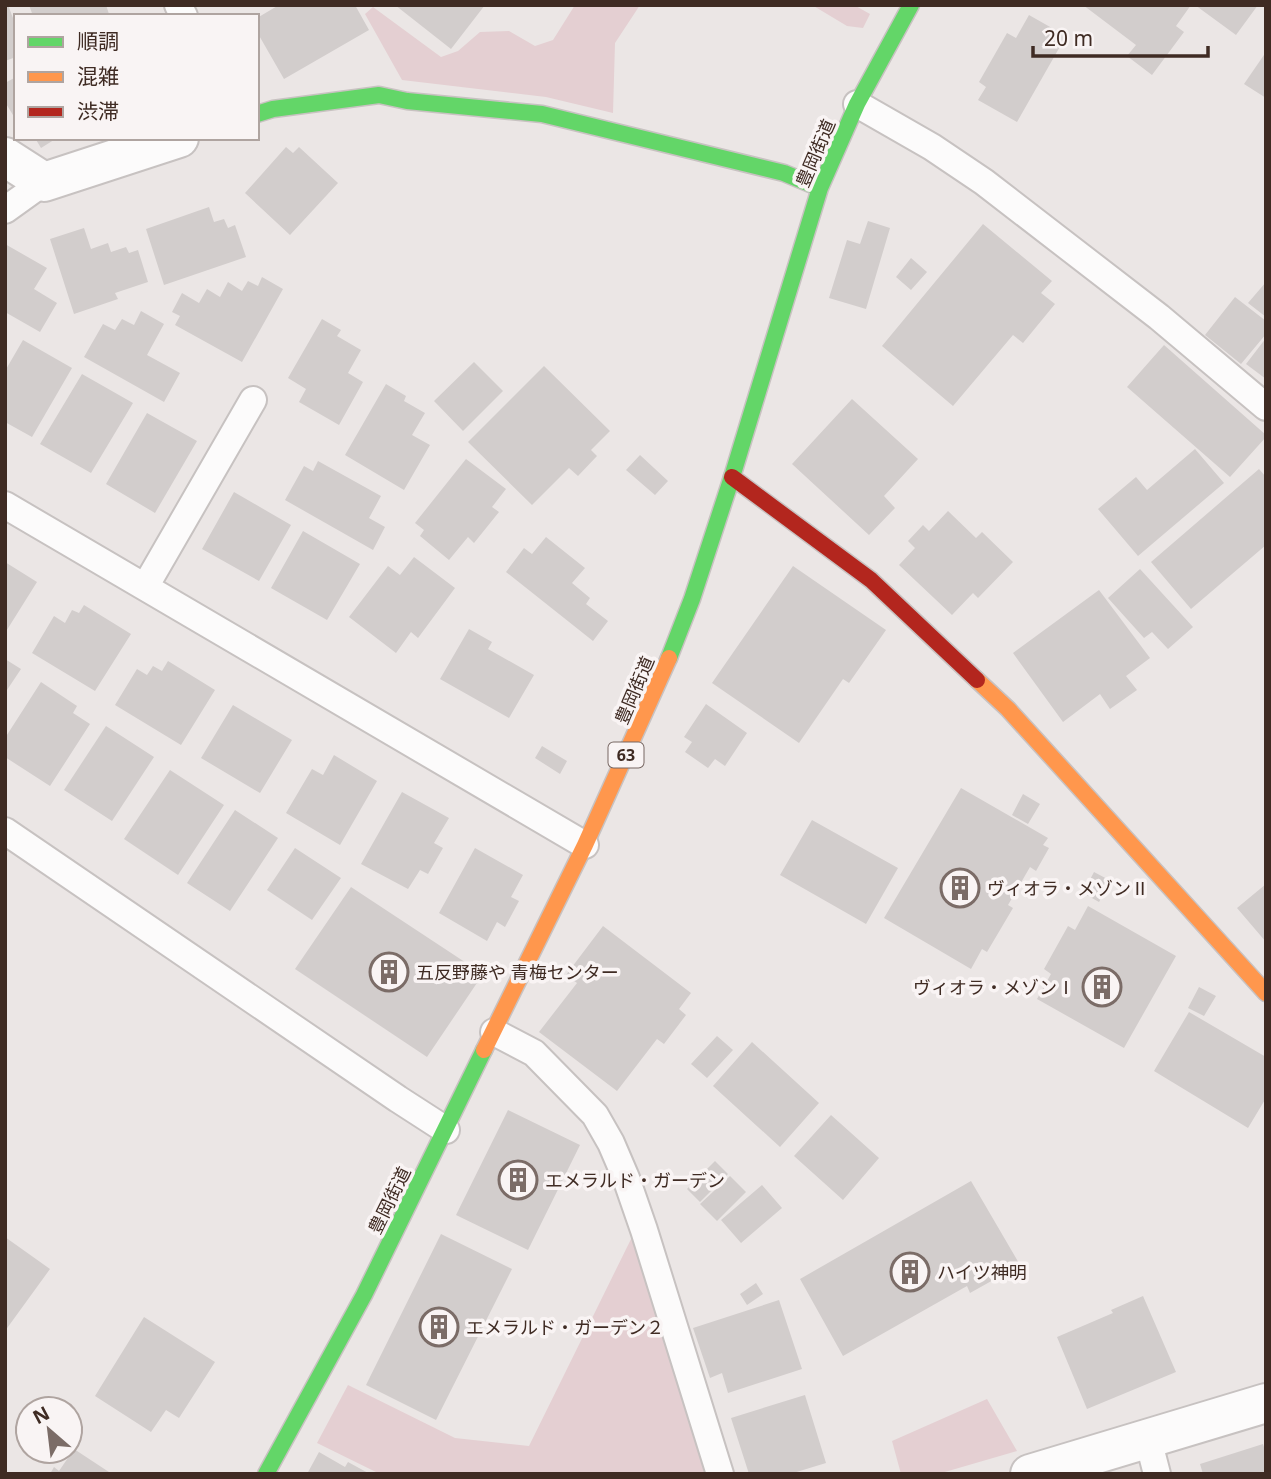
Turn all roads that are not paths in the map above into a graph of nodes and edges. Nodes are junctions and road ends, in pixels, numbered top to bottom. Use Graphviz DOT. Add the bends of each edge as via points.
graph roads {
  1 [pos="911,5"];
  2 [pos="857,104"];
  3 [pos="259,113"];
  4 [pos="174,140"];
  5 [pos="5,157"];
  6 [pos="44,182"];
  7 [pos="820,188"];
  8 [pos="5,210"];
  9 [pos="253,400"];
  10 [pos="1266,407"];
  11 [pos="732,477"];
  12 [pos="5,505"];
  13 [pos="145,587"];
  14 [pos="5,831"];
  15 [pos="585,845"];
  16 [pos="1266,993"];
  17 [pos="494,1032"];
  18 [pos="446,1130"];
  19 [pos="1266,1403"];
  20 [pos="1152,1456"];
  21 [pos="266,1474"];
  22 [pos="720,1474"];
  23 [pos="1030,1474"];
  1 -- 2 [label="main road, 豊岡街道 / 63"];
  2 -- 7 [label="main road, 豊岡街道 / 63"];
  2 -- 10 [label="lane" via="984,182 1159,317"];
  3 -- 7 [label="main road" via="379,95 542,114 784,173"];
  4 -- 6 [label="street"];
  5 -- 6 [label="street"];
  6 -- 8 [label="lane"];
  7 -- 11 [label="main road, 豊岡街道 / 63"];
  9 -- 13 [label="lane"];
  11 -- 15 [label="main road, 豊岡街道 / 63" via="662,676"];
  11 -- 16 [label="main road" via="872,580 1008,709"];
  12 -- 13 [label="lane"];
  13 -- 15 [label="lane"];
  14 -- 18 [label="lane"];
  15 -- 17 [label="main road, 豊岡街道 / 63"];
  17 -- 18 [label="main road, 豊岡街道 / 63"];
  17 -- 22 [label="lane" via="534,1053 595,1115 611,1143 644,1230"];
  18 -- 21 [label="main road, 豊岡街道 / 63"];
  19 -- 20 [label="street"];
  20 -- 23 [label="street"];
}
